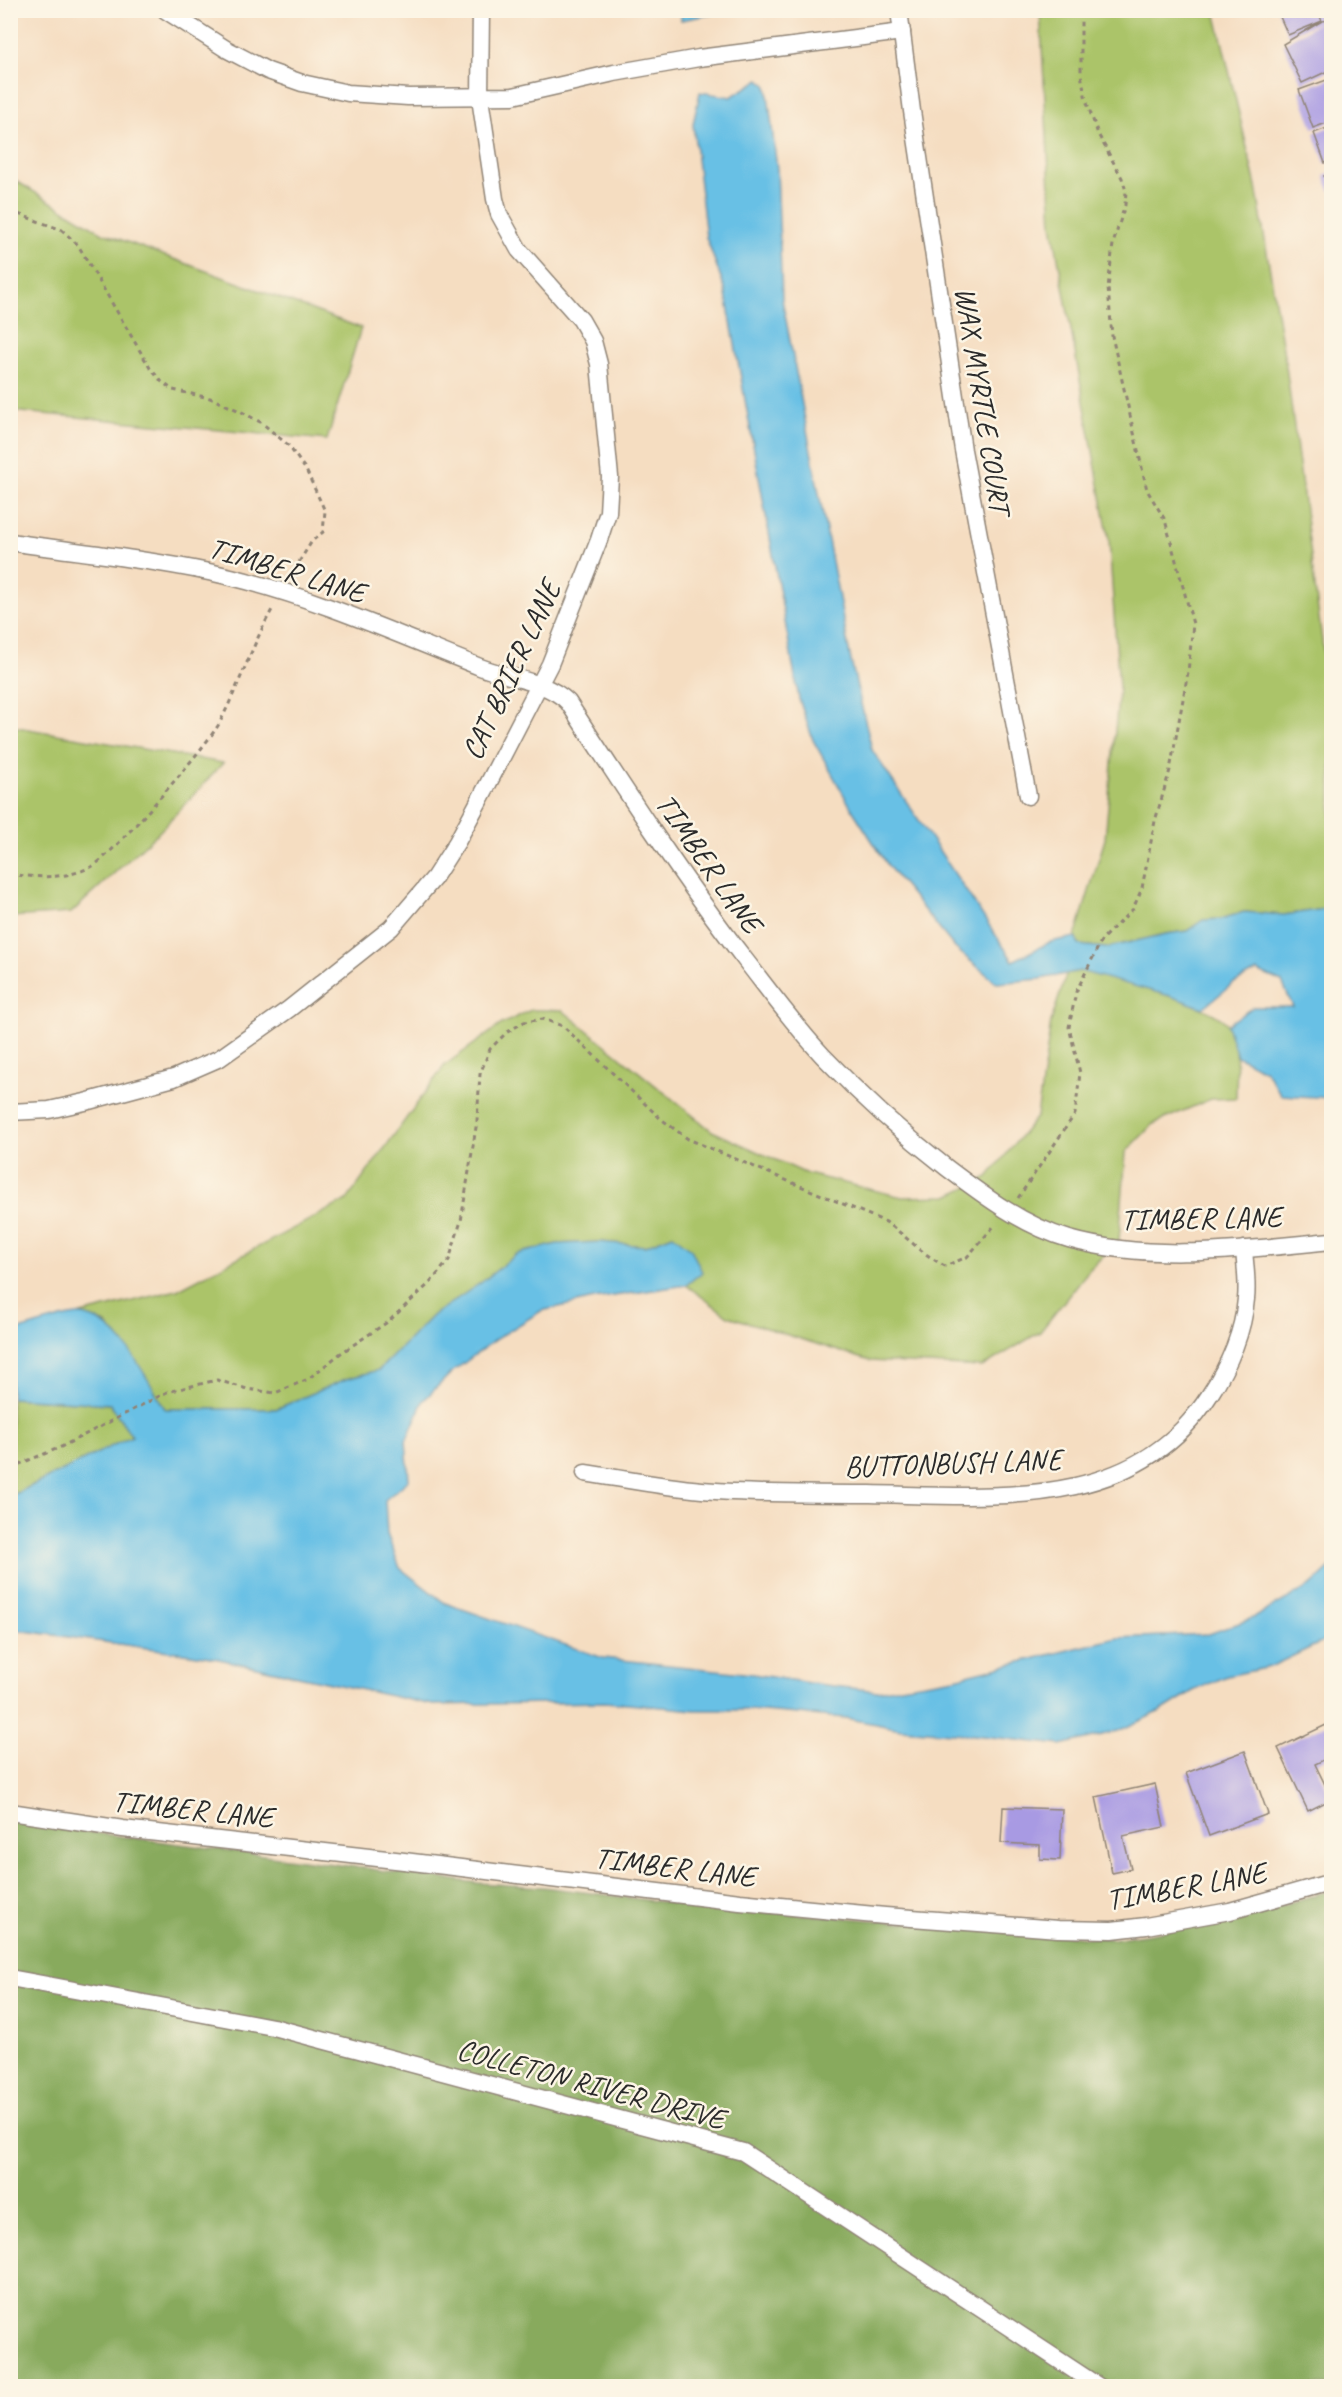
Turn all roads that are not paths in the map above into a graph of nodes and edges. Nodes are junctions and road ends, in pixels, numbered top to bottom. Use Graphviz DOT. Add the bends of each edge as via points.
graph roads {
  1 [pos="165,10"];
  2 [pos="481,10"];
  3 [pos="900,10"];
  4 [pos="902,32"];
  5 [pos="480,98"];
  6 [pos="10,542"];
  7 [pos="538,685"];
  8 [pos="1028,796"];
  9 [pos="10,1112"];
  10 [pos="1332,1241"];
  11 [pos="1244,1250"];
  12 [pos="585,1473"];
  13 [pos="10,1812"];
  14 [pos="1332,1882"];
  15 [pos="10,1978"];
  16 [pos="1098,2386"];
  1 -- 5 [label="street" via="226,49 302,83 348,93"];
  2 -- 5 [label="street, CAT BRIER LANE"];
  3 -- 4 [label="street, WAX MYRTLE COURT"];
  4 -- 5 [label="street" via="699,58 513,96"];
  4 -- 8 [label="street, WAX MYRTLE COURT" via="963,450"];
  5 -- 7 [label="street, CAT BRIER LANE" via="499,214 519,250 581,320 593,341 606,426 608,512"];
  6 -- 7 [label="street, TIMBER LANE" via="181,568 268,587 500,675"];
  7 -- 9 [label="street, CAT BRIER LANE" via="457,842 434,878 409,909 366,950 272,1022 202,1068 85,1102 49,1110"];
  7 -- 11 [label="street, TIMBER LANE" via="557,692 568,702 663,849 785,1011 854,1088 932,1156 1008,1210 1068,1238 1099,1246 1163,1251"];
  10 -- 11 [label="street, TIMBER LANE"];
  11 -- 12 [label="street, BUTTONBUSH LANE" via="1244,1316 1219,1381 1197,1413 1170,1441 1148,1458 1106,1478 1042,1492 969,1495 711,1490"];
  13 -- 14 [label="street, TIMBER LANE" via="123,1829 740,1902 1058,1929 1146,1926 1230,1911"];
  15 -- 16 [label="street, COLLETON RIVER DRIVE" via="273,2027 743,2152"];
}
